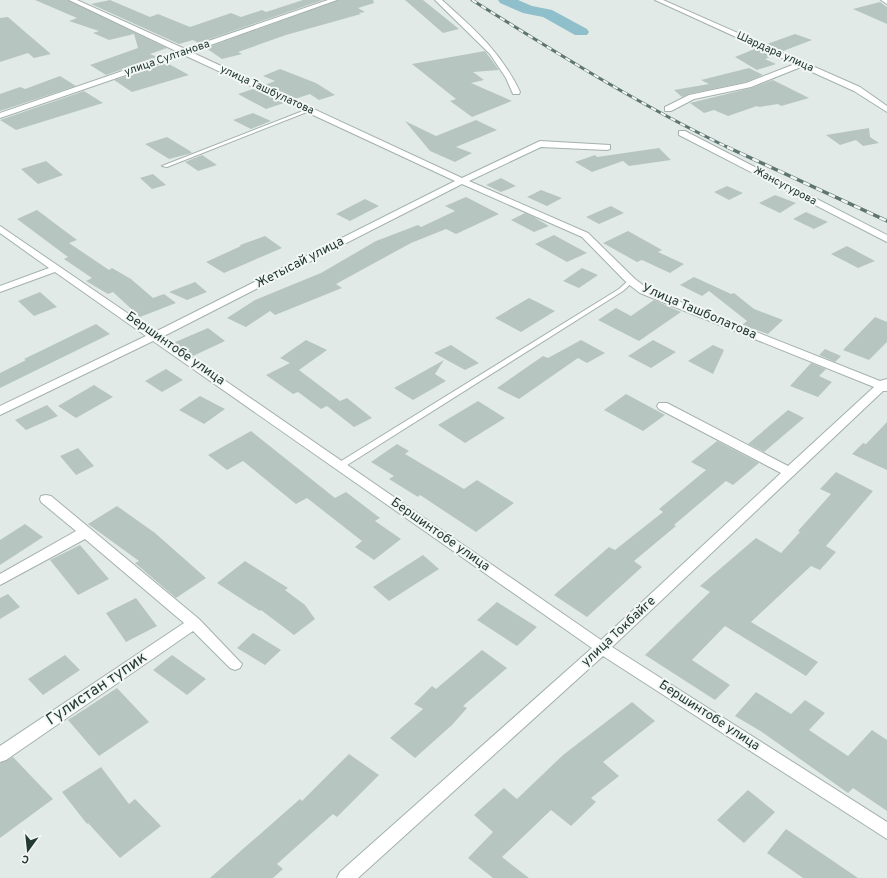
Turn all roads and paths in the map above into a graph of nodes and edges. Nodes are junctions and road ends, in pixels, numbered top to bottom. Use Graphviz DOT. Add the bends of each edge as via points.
graph roads {
  1 [pos="72,0"];
  2 [pos="334,0"];
  3 [pos="438,0"];
  4 [pos="658,0"];
  5 [pos="884,0"];
  6 [pos="887,2"];
  7 [pos="185,51"];
  8 [pos="802,64"];
  9 [pos="516,92"];
  10 [pos="668,109"];
  11 [pos="310,110"];
  12 [pos="887,110"];
  13 [pos="0,116"];
  14 [pos="682,132"];
  15 [pos="607,147"];
  16 [pos="165,166"];
  17 [pos="462,181"];
  18 [pos="0,229"];
  19 [pos="887,239"];
  20 [pos="57,268"];
  21 [pos="631,281"];
  22 [pos="0,289"];
  23 [pos="155,336"];
  24 [pos="885,385"];
  25 [pos="663,406"];
  26 [pos="0,411"];
  27 [pos="341,465"];
  28 [pos="789,472"];
  29 [pos="46,499"];
  30 [pos="84,533"];
  31 [pos="0,580"];
  32 [pos="194,623"];
  33 [pos="602,648"];
  34 [pos="235,664"];
  35 [pos="0,755"];
  36 [pos="887,831"];
  37 [pos="346,878"];
  1 -- 7 [label="street, улица Ташбулатова"];
  2 -- 7 [label="street, улица Султанова"];
  3 -- 9 [label="street" via="496,54"];
  4 -- 8 [label="street, Шардара улица"];
  5 -- 6 [label="street"];
  7 -- 11 [label="street, улица Ташбулатова"];
  7 -- 13 [label="street, улица Султанова"];
  8 -- 10 [label="street" via="748,85 692,97"];
  8 -- 12 [label="street, Шардара улица" via="857,89"];
  11 -- 16 [label="lane"];
  11 -- 17 [label="street, улица Ташбулатова"];
  14 -- 19 [label="street, Жансугурова"];
  15 -- 17 [label="street, Жетысай улица" via="540,144"];
  17 -- 21 [label="street, Улица Ташболатова" via="585,235"];
  17 -- 23 [label="street, Жетысай улица"];
  18 -- 20 [label="street, Бершинтобе улица"];
  20 -- 22 [label="street"];
  20 -- 23 [label="street, Бершинтобе улица"];
  21 -- 24 [label="street, Улица Ташболатова" via="644,292"];
  21 -- 27 [label="lane" via="621,290"];
  23 -- 26 [label="street, Жетысай улица"];
  23 -- 27 [label="street, Бершинтобе улица"];
  24 -- 28 [label="street, улица Токбайге"];
  25 -- 28 [label="street"];
  27 -- 33 [label="street, Бершинтобе улица"];
  28 -- 33 [label="street, улица Токбайге"];
  29 -- 30 [label="street"];
  30 -- 31 [label="street"];
  30 -- 32 [label="street"];
  32 -- 34 [label="street"];
  32 -- 35 [label="street, Гулистан тупик"];
  33 -- 36 [label="street, Бершинтобе улица"];
  33 -- 37 [label="street, улица Токбайге"];
}
